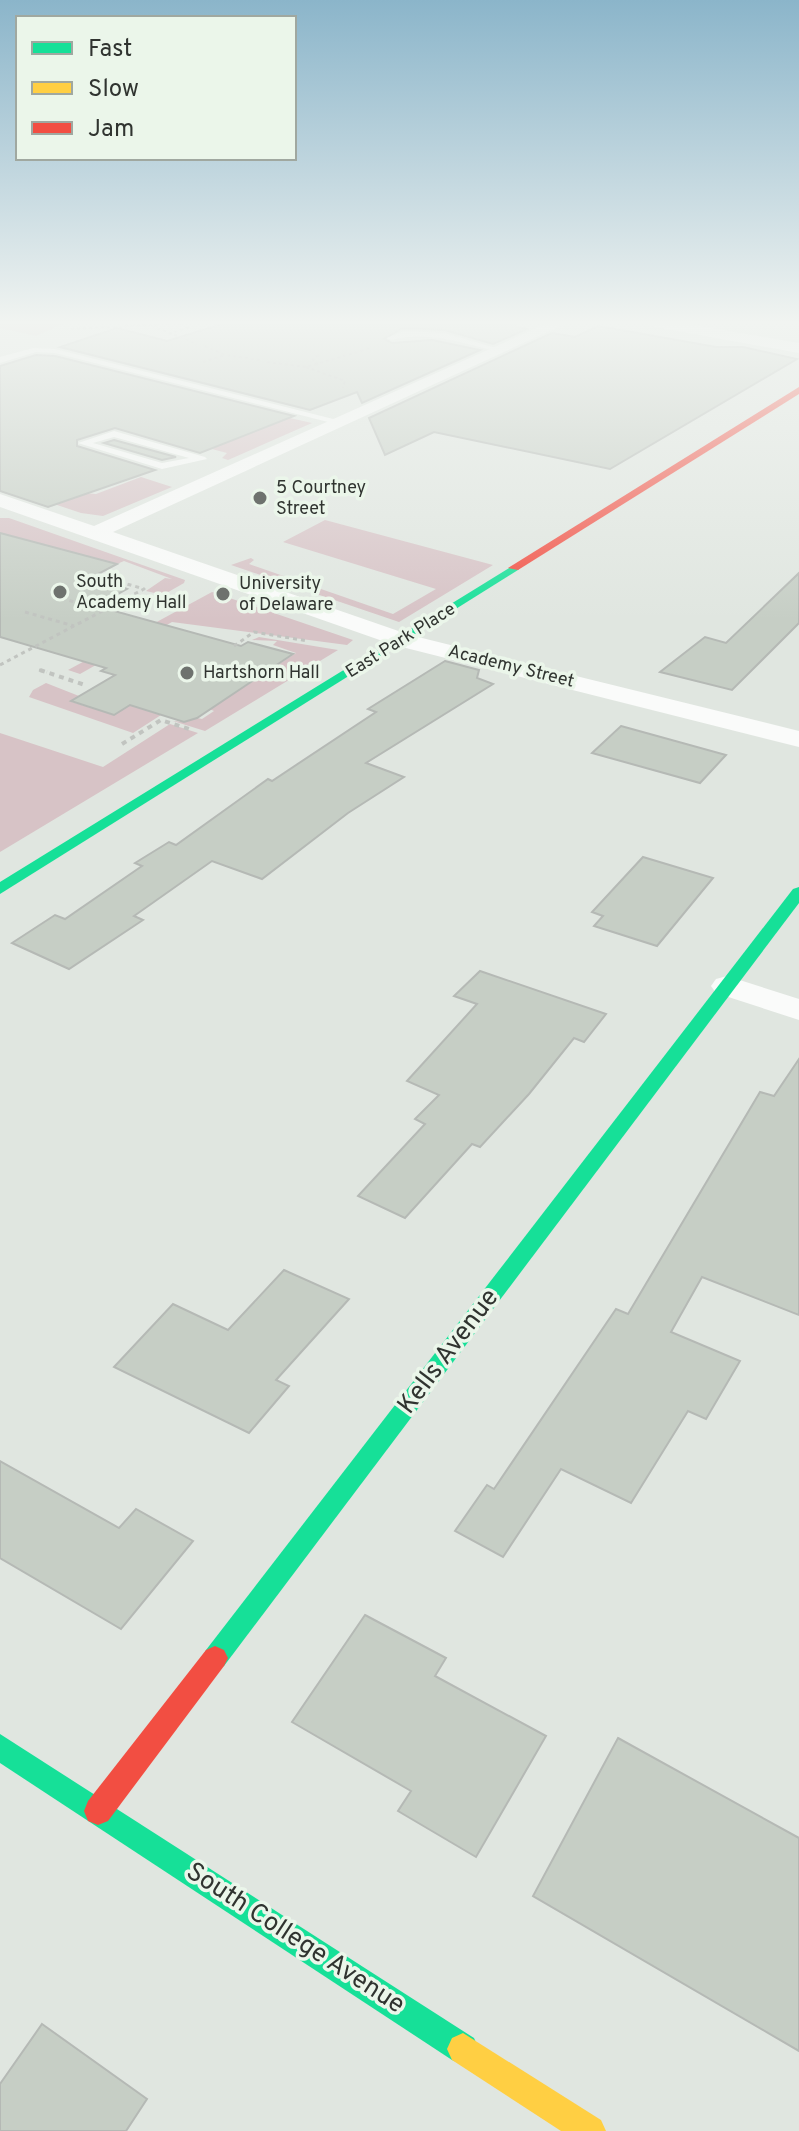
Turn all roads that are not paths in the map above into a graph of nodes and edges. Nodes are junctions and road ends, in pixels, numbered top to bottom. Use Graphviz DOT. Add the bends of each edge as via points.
graph roads {
  1 [pos="749,421"];
  2 [pos="340,422"];
  3 [pos="202,459"];
  4 [pos="0,500"];
  5 [pos="95,533"];
  6 [pos="402,640"];
  7 [pos="799,739"];
  8 [pos="0,889"];
  9 [pos="799,892"];
  10 [pos="727,986"];
  11 [pos="799,1010"];
  12 [pos="0,1747"];
  13 [pos="98,1811"];
  14 [pos="590,2131"];
  1 -- 6 [label="street, East Park Place"];
  2 -- 5 [label="street"];
  3 -- 3 [label="lane" via="162,466 83,443 114,434"];
  4 -- 5 [label="street, Academy Street"];
  5 -- 6 [label="street, Academy Street"];
  6 -- 7 [label="street, Academy Street"];
  6 -- 8 [label="street, East Park Place"];
  9 -- 10 [label="street, Kells Avenue"];
  10 -- 11 [label="street"];
  10 -- 13 [label="street, Kells Avenue"];
  12 -- 13 [label="street, South College Avenue"];
  13 -- 14 [label="street, South College Avenue"];
}
